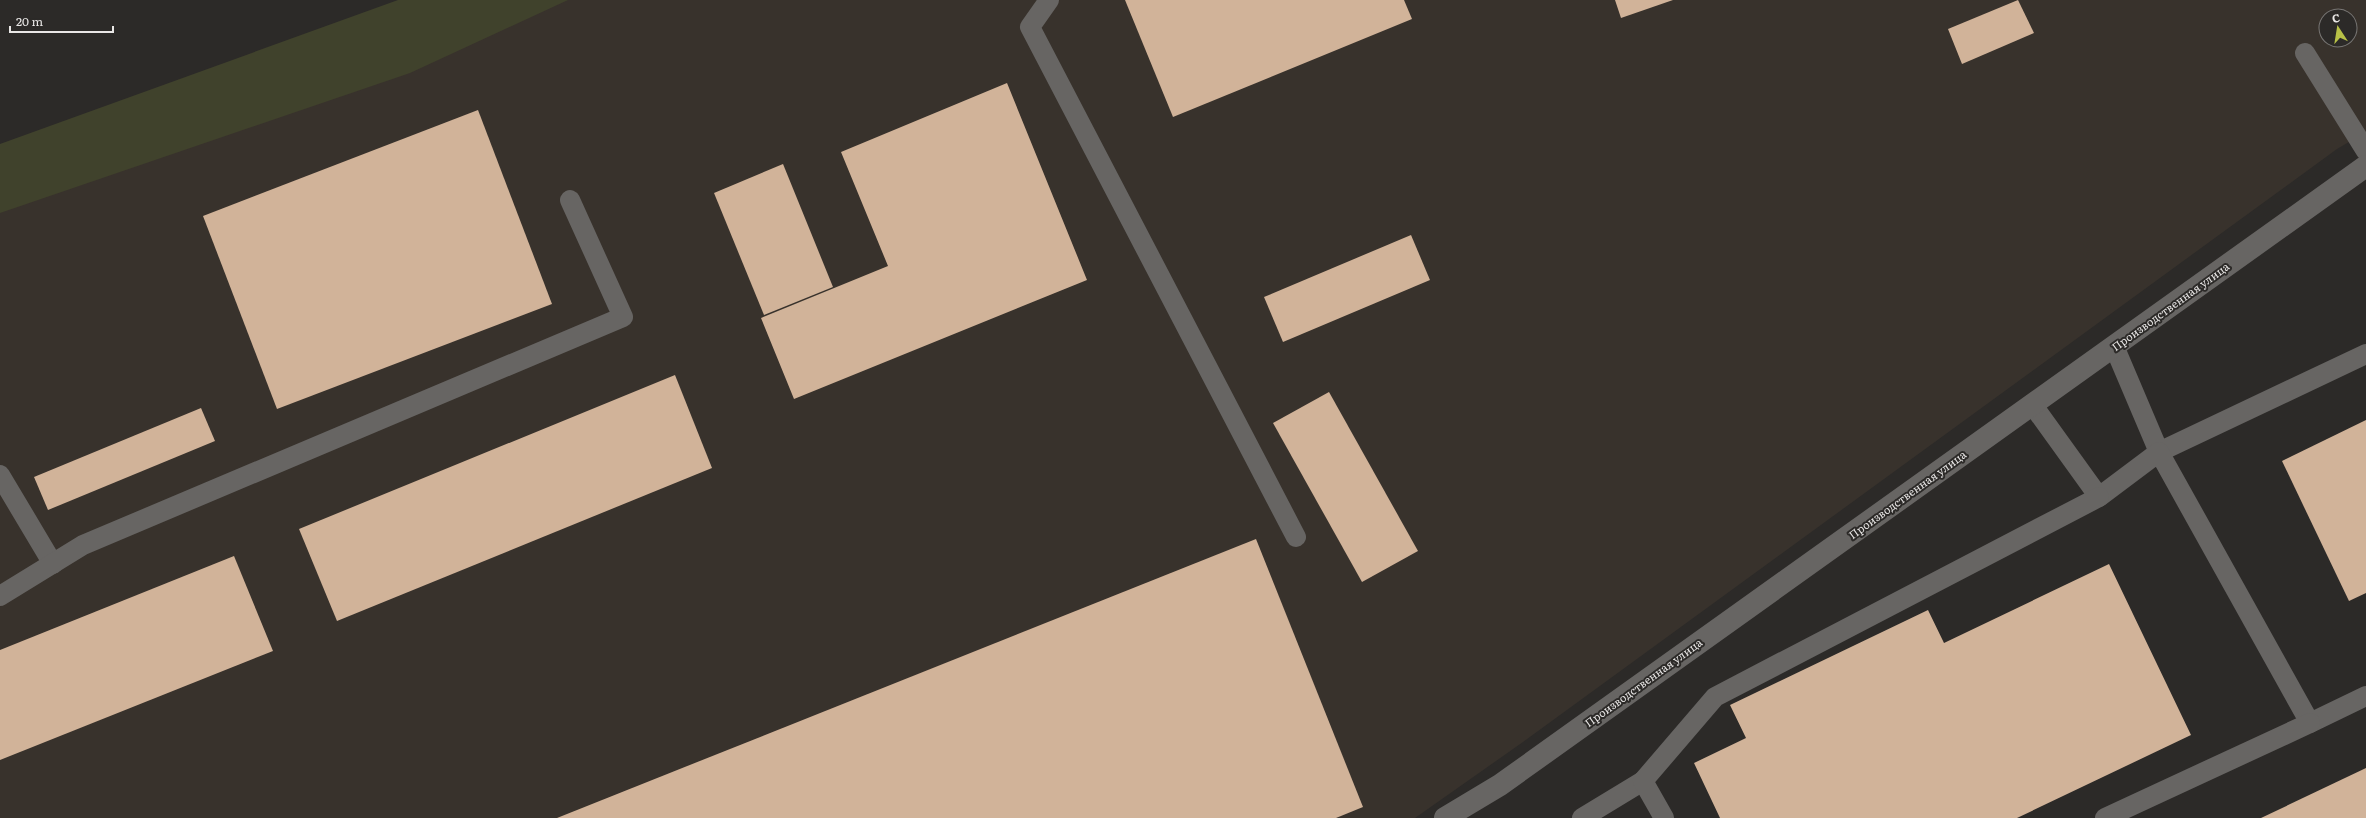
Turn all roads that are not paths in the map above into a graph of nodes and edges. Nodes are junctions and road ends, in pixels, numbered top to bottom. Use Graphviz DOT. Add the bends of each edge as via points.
graph roads {
  1 [pos="1049,0"];
  2 [pos="2305,53"];
  3 [pos="2366,151"];
  4 [pos="2366,166"];
  5 [pos="570,200"];
  6 [pos="2114,346"];
  7 [pos="2366,354"];
  8 [pos="2032,404"];
  9 [pos="2159,452"];
  10 [pos="0,475"];
  11 [pos="2099,497"];
  12 [pos="1296,537"];
  13 [pos="53,564"];
  14 [pos="0,596"];
  15 [pos="2366,696"];
  16 [pos="2310,723"];
  17 [pos="1643,781"];
  18 [pos="1445,818"];
  19 [pos="1582,818"];
  20 [pos="1664,818"];
  21 [pos="2105,818"];
  1 -- 12 [label="lane" via="1030,27"];
  2 -- 3 [label="lane"];
  4 -- 6 [label="street, Производственная улица"];
  5 -- 13 [label="lane" via="623,317 83,545"];
  6 -- 8 [label="street, Производственная улица"];
  6 -- 9 [label="lane"];
  7 -- 9 [label="lane"];
  8 -- 11 [label="lane"];
  8 -- 18 [label="street, Производственная улица" via="1500,785"];
  9 -- 11 [label="lane"];
  9 -- 16 [label="lane"];
  10 -- 13 [label="lane"];
  11 -- 17 [label="lane" via="1715,697"];
  13 -- 14 [label="lane"];
  15 -- 16 [label="lane"];
  16 -- 21 [label="lane"];
  17 -- 19 [label="lane"];
  17 -- 20 [label="lane"];
}
